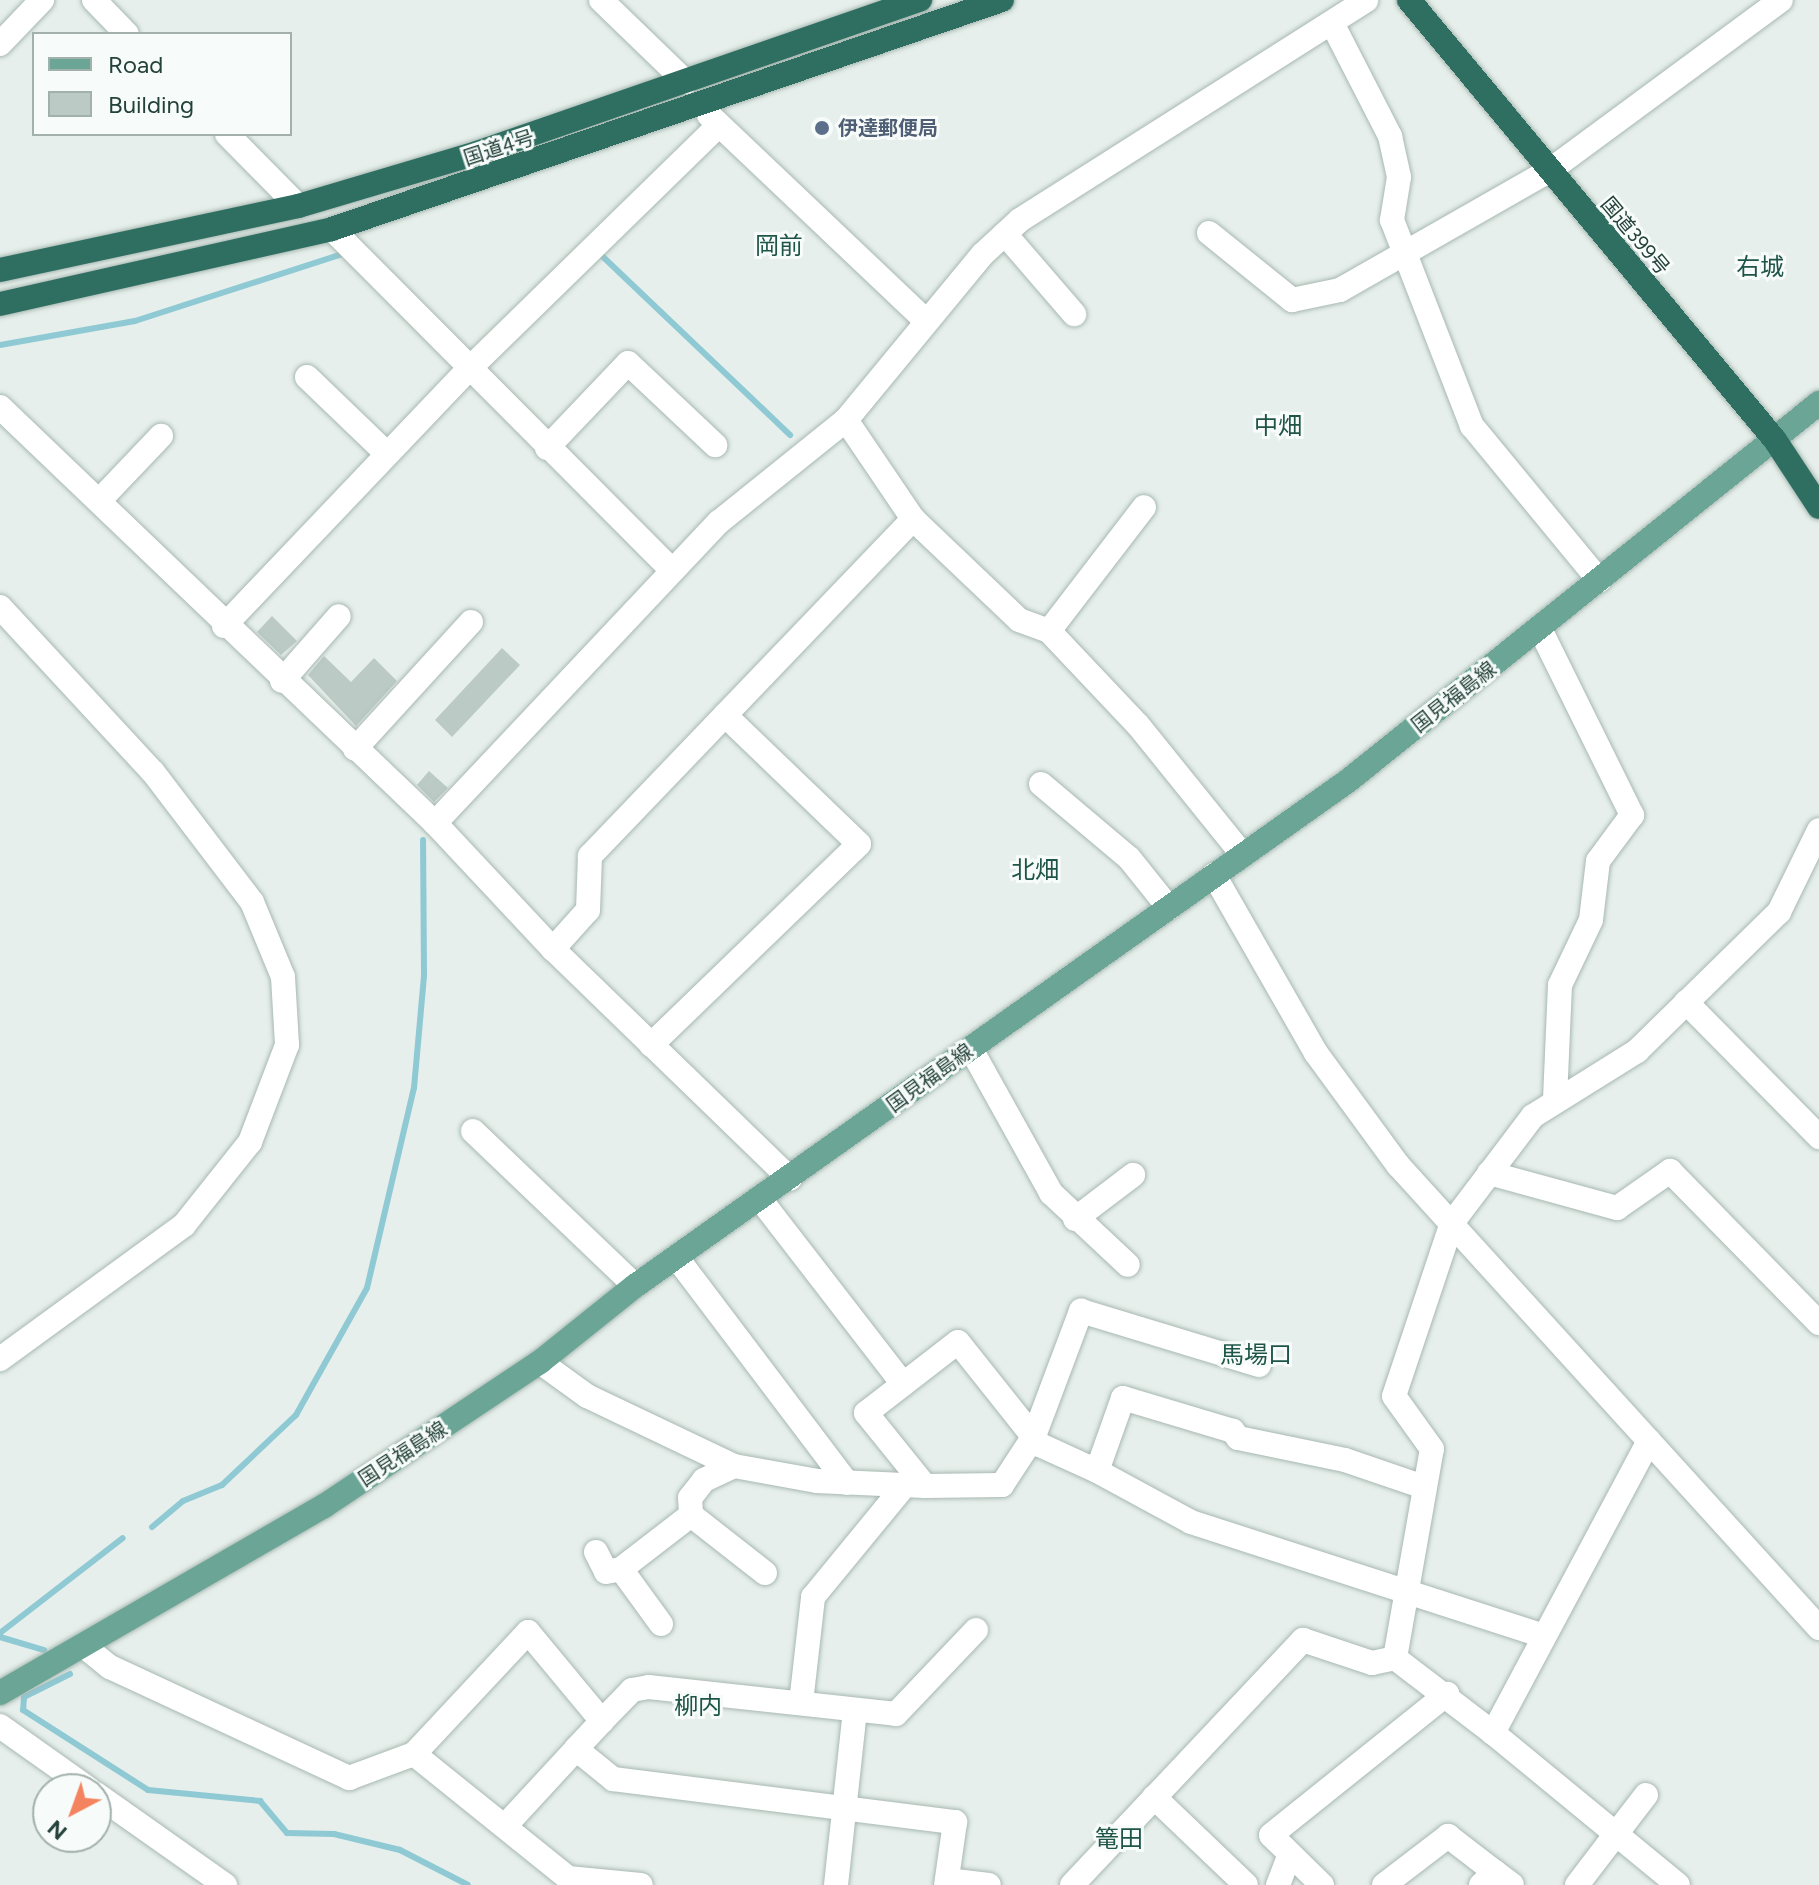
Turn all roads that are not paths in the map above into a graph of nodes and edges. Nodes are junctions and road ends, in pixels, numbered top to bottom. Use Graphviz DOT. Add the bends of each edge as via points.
graph roads {
  1 [pos="42,0"];
  2 [pos="94,0"];
  3 [pos="601,0"];
  4 [pos="920,0"];
  5 [pos="1002,0"];
  6 [pos="1366,0"];
  7 [pos="1409,0"];
  8 [pos="1781,0"];
  9 [pos="1334,27"];
  10 [pos="125,32"];
  11 [pos="0,44"];
  12 [pos="686,82"];
  13 [pos="700,107"];
  14 [pos="719,125"];
  15 [pos="229,136"];
  16 [pos="1549,171"];
  17 [pos="298,206"];
  18 [pos="332,229"];
  19 [pos="1209,233"];
  20 [pos="1005,234"];
  21 [pos="1410,256"];
  22 [pos="0,270"];
  23 [pos="0,304"];
  24 [pos="1074,314"];
  25 [pos="925,320"];
  26 [pos="468,375"];
  27 [pos="307,377"];
  28 [pos="1819,403"];
  29 [pos="0,407"];
  30 [pos="846,420"];
  31 [pos="161,436"];
  32 [pos="1775,440"];
  33 [pos="715,445"];
  34 [pos="547,448"];
  35 [pos="387,454"];
  36 [pos="99,501"];
  37 [pos="1144,507"];
  38 [pos="1819,507"];
  39 [pos="913,519"];
  40 [pos="672,570"];
  41 [pos="1599,580"];
  42 [pos="0,607"];
  43 [pos="339,616"];
  44 [pos="471,622"];
  45 [pos="224,626"];
  46 [pos="1540,629"];
  47 [pos="1049,631"];
  48 [pos="282,681"];
  49 [pos="725,715"];
  50 [pos="355,749"];
  51 [pos="1041,784"];
  52 [pos="435,823"];
  53 [pos="1819,830"];
  54 [pos="1242,854"];
  55 [pos="1214,875"];
  56 [pos="1169,908"];
  57 [pos="553,949"];
  58 [pos="1686,1002"];
  59 [pos="651,1045"];
  60 [pos="971,1049"];
  61 [pos="1555,1099"];
  62 [pos="473,1131"];
  63 [pos="1819,1137"];
  64 [pos="1489,1173"];
  65 [pos="1133,1175"];
  66 [pos="790,1179"];
  67 [pos="760,1199"];
  68 [pos="1075,1219"];
  69 [pos="1452,1223"];
  70 [pos="677,1258"];
  71 [pos="1128,1265"];
  72 [pos="635,1286"];
  73 [pos="1819,1323"];
  74 [pos="0,1359"];
  75 [pos="540,1362"];
  76 [pos="1259,1365"];
  77 [pos="903,1384"];
  78 [pos="1034,1436"];
  79 [pos="1649,1441"];
  80 [pos="734,1466"];
  81 [pos="1097,1471"];
  82 [pos="847,1483"];
  83 [pos="915,1486"];
  84 [pos="1421,1486"];
  85 [pos="691,1515"];
  86 [pos="596,1552"];
  87 [pos="621,1569"];
  88 [pos="765,1573"];
  89 [pos="1410,1594"];
  90 [pos="661,1624"];
  91 [pos="1819,1628"];
  92 [pos="976,1630"];
  93 [pos="1544,1636"];
  94 [pos="85,1647"];
  95 [pos="1395,1658"];
  96 [pos="0,1693"];
  97 [pos="1447,1694"];
  98 [pos="801,1703"];
  99 [pos="855,1710"];
  100 [pos="602,1721"];
  101 [pos="0,1726"];
  102 [pos="1493,1733"];
  103 [pos="576,1749"];
  104 [pos="414,1754"];
  105 [pos="66,1773"];
  106 [pos="1646,1795"];
  107 [pos="1154,1797"];
  108 [pos="844,1806"];
  109 [pos="112,1807"];
  110 [pos="505,1826"];
  111 [pos="1616,1834"];
  112 [pos="1290,1854"];
  113 [pos="201,1878"];
  114 [pos="1496,1881"];
  115 [pos="946,1882"];
  116 [pos="1076,1884"];
  117 [pos="225,1885"];
  118 [pos="641,1885"];
  119 [pos="836,1885"];
  120 [pos="989,1885"];
  121 [pos="1246,1885"];
  122 [pos="1278,1885"];
  123 [pos="1322,1885"];
  124 [pos="1384,1885"];
  125 [pos="1577,1885"];
  126 [pos="1678,1885"];
  1 -- 11 [label="street"];
  2 -- 10 [label="street"];
  3 -- 12 [label="street"];
  4 -- 12 [label="highway, 国道4号"];
  5 -- 13 [label="highway, 国道4号"];
  6 -- 9 [label="street"];
  7 -- 16 [label="highway, 国道399号"];
  8 -- 16 [label="street"];
  9 -- 20 [label="street" via="1228,81"];
  9 -- 21 [label="street" via="1390,136 1399,177 1392,220"];
  12 -- 17 [label="highway, 国道4号"];
  13 -- 14 [label="street"];
  13 -- 18 [label="highway, 国道4号"];
  14 -- 25 [label="street"];
  14 -- 26 [label="street"];
  15 -- 17 [label="street"];
  16 -- 21 [label="street"];
  16 -- 32 [label="highway, 国道399号"];
  17 -- 22 [label="highway, 国道4号"];
  18 -- 23 [label="highway, 国道4号"];
  18 -- 26 [label="street"];
  19 -- 21 [label="street" via="1302,301"];
  20 -- 24 [label="street"];
  20 -- 25 [label="street"];
  21 -- 41 [label="street" via="1472,426"];
  25 -- 30 [label="street"];
  26 -- 34 [label="street"];
  26 -- 35 [label="street"];
  27 -- 35 [label="street"];
  28 -- 32 [label="main road, 国見福島線"];
  29 -- 36 [label="street"];
  30 -- 39 [label="street"];
  30 -- 40 [label="street" via="719,522"];
  31 -- 36 [label="street"];
  32 -- 38 [label="highway, 国道399号"];
  32 -- 41 [label="main road, 国見福島線"];
  33 -- 34 [label="street" via="628,363"];
  34 -- 40 [label="street"];
  35 -- 45 [label="street"];
  36 -- 45 [label="street"];
  37 -- 47 [label="street"];
  39 -- 47 [label="street" via="1019,620"];
  39 -- 49 [label="street"];
  40 -- 52 [label="street"];
  41 -- 46 [label="main road, 国見福島線"];
  42 -- 74 [label="street" via="153,772 252,902 283,977 287,1029 267,1110 184,1225"];
  43 -- 48 [label="street"];
  44 -- 50 [label="street"];
  45 -- 48 [label="street"];
  46 -- 54 [label="main road, 国見福島線" via="1349,780"];
  46 -- 61 [label="street" via="1632,815 1598,861 1591,920 1560,985"];
  47 -- 54 [label="street" via="1138,725"];
  48 -- 50 [label="street"];
  49 -- 57 [label="street" via="590,856 588,910"];
  49 -- 59 [label="street" via="859,844"];
  50 -- 52 [label="street"];
  51 -- 56 [label="street" via="1129,858"];
  52 -- 57 [label="street"];
  53 -- 58 [label="street" via="1779,912"];
  54 -- 55 [label="main road, 国見福島線"];
  55 -- 56 [label="main road, 国見福島線"];
  55 -- 69 [label="street" via="1316,1053 1398,1165"];
  56 -- 60 [label="main road, 国見福島線"];
  57 -- 59 [label="street"];
  58 -- 61 [label="street" via="1637,1051"];
  58 -- 63 [label="street"];
  59 -- 66 [label="street"];
  60 -- 66 [label="main road, 国見福島線"];
  60 -- 68 [label="street" via="1051,1193"];
  61 -- 64 [label="street"];
  62 -- 72 [label="street"];
  64 -- 69 [label="street"];
  64 -- 73 [label="street" via="1534,1191 1617,1208 1670,1171"];
  65 -- 68 [label="street"];
  66 -- 67 [label="main road, 国見福島線"];
  67 -- 70 [label="main road, 国見福島線"];
  67 -- 77 [label="street"];
  68 -- 71 [label="street"];
  69 -- 79 [label="street"];
  69 -- 84 [label="street" via="1394,1396 1432,1449"];
  70 -- 72 [label="main road, 国見福島線"];
  70 -- 82 [label="street"];
  72 -- 75 [label="main road, 国見福島線"];
  75 -- 80 [label="street" via="587,1396"];
  75 -- 94 [label="main road, 国見福島線" via="324,1506"];
  76 -- 78 [label="street" via="1081,1311"];
  77 -- 78 [label="street" via="958,1342"];
  77 -- 83 [label="street" via="866,1413"];
  78 -- 81 [label="street"];
  78 -- 83 [label="street" via="1002,1485"];
  79 -- 91 [label="street"];
  79 -- 93 [label="street"];
  80 -- 82 [label="street"];
  80 -- 85 [label="street" via="704,1480 690,1498"];
  81 -- 84 [label="street" via="1123,1398 1233,1431 1238,1438 1345,1460"];
  81 -- 89 [label="street" via="1191,1522"];
  82 -- 83 [label="street"];
  83 -- 98 [label="street" via="813,1597"];
  84 -- 89 [label="street"];
  85 -- 87 [label="street"];
  85 -- 88 [label="street"];
  86 -- 87 [label="street" via="606,1572"];
  87 -- 90 [label="street"];
  89 -- 93 [label="street"];
  89 -- 95 [label="street"];
  92 -- 99 [label="street" via="896,1714"];
  93 -- 102 [label="street"];
  94 -- 96 [label="main road, 国見福島線"];
  94 -- 104 [label="street" via="110,1667 349,1778"];
  95 -- 97 [label="street"];
  95 -- 107 [label="street" via="1372,1663 1303,1640"];
  97 -- 102 [label="street"];
  97 -- 112 [label="street" via="1271,1835"];
  98 -- 99 [label="street"];
  98 -- 100 [label="street" via="649,1687 632,1690"];
  99 -- 108 [label="street"];
  100 -- 103 [label="street"];
  100 -- 104 [label="street" via="528,1632"];
  101 -- 105 [label="street"];
  102 -- 111 [label="street"];
  103 -- 108 [label="street" via="613,1779"];
  103 -- 110 [label="street"];
  104 -- 110 [label="street"];
  106 -- 111 [label="street"];
  107 -- 116 [label="street"];
  107 -- 121 [label="street"];
  108 -- 115 [label="street" via="955,1822"];
  108 -- 119 [label="street"];
  109 -- 113 [label="street"];
  110 -- 118 [label="street" via="568,1878"];
  111 -- 125 [label="street"];
  111 -- 126 [label="street"];
  112 -- 122 [label="street"];
  112 -- 123 [label="street"];
  113 -- 117 [label="street"];
  114 -- 124 [label="street" via="1448,1836"];
  115 -- 120 [label="street"];
}
